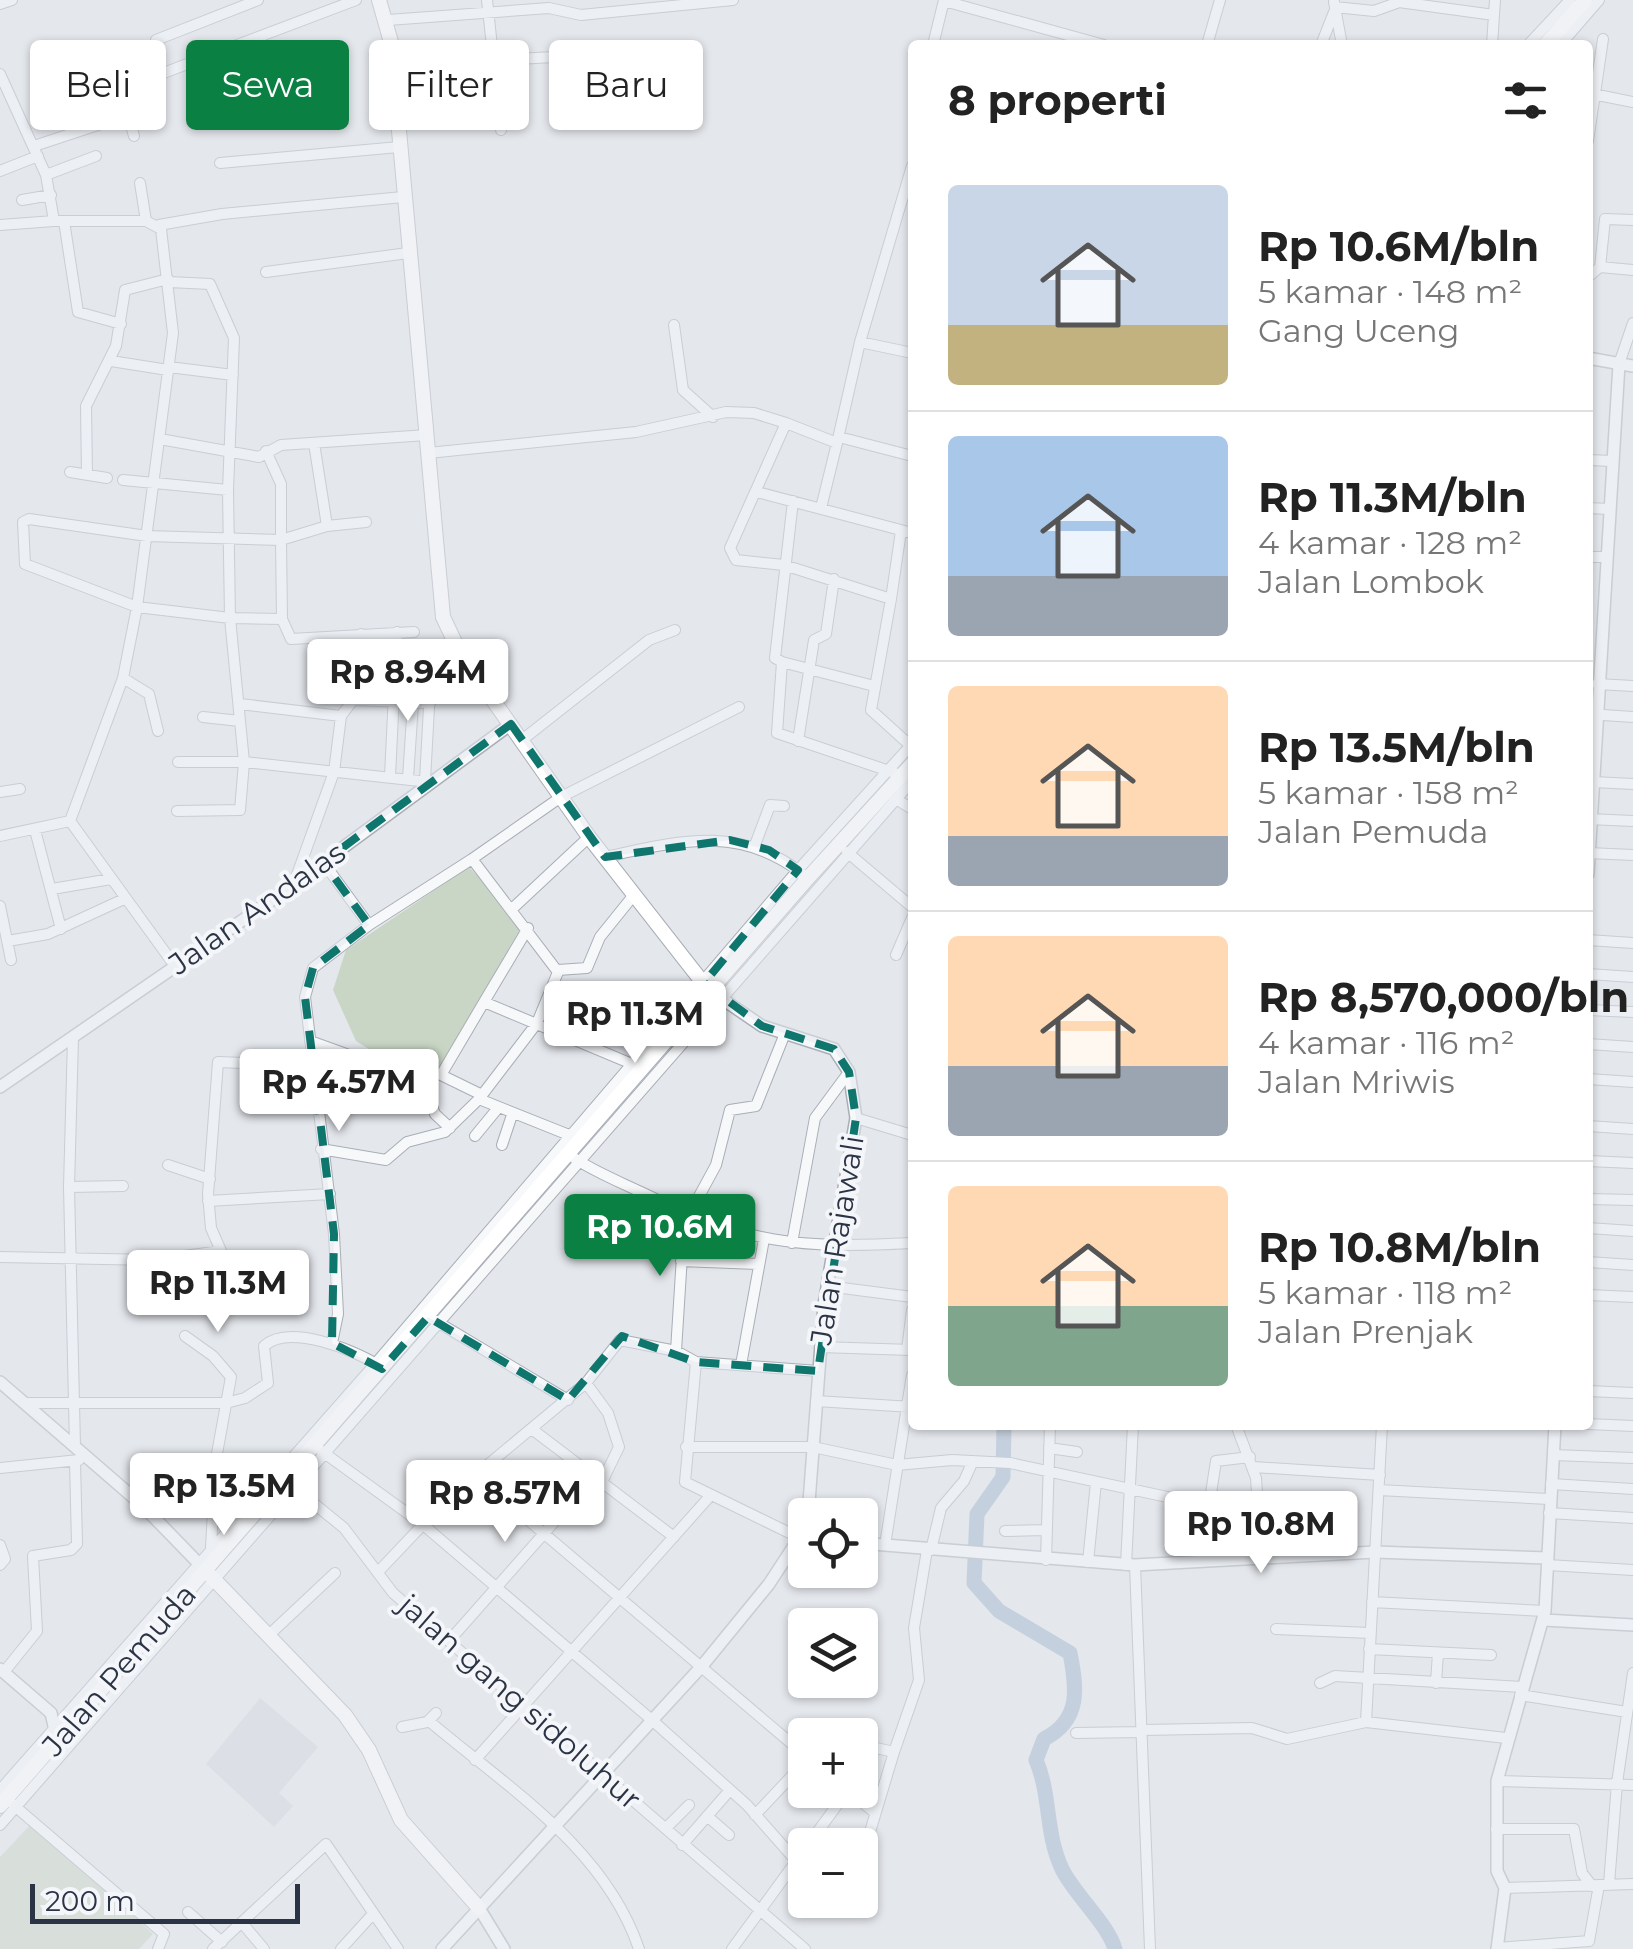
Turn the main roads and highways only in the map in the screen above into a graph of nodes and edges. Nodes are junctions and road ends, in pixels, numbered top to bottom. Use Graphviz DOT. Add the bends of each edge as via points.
graph roads {
  1 [pos="379,0"];
  2 [pos="1585,0"];
  3 [pos="1549,40"];
  4 [pos="901,776"];
  5 [pos="712,990"];
  6 [pos="206,1571"];
  7 [pos="5,1800"];
  8 [pos="479,1908"];
  1 -- 5 [label="main road" via="393,66 439,607 460,653 589,837"];
  2 -- 3 [label="main road"];
  4 -- 5 [label="main road, Jalan Pemuda" via="803,874"];
  5 -- 6 [label="main road, Jalan Pemuda" via="433,1319 379,1366 321,1450"];
  6 -- 7 [label="main road, Jalan Pemuda" via="62,1722"];
  6 -- 8 [label="main road" via="354,1726 401,1820"];
}
